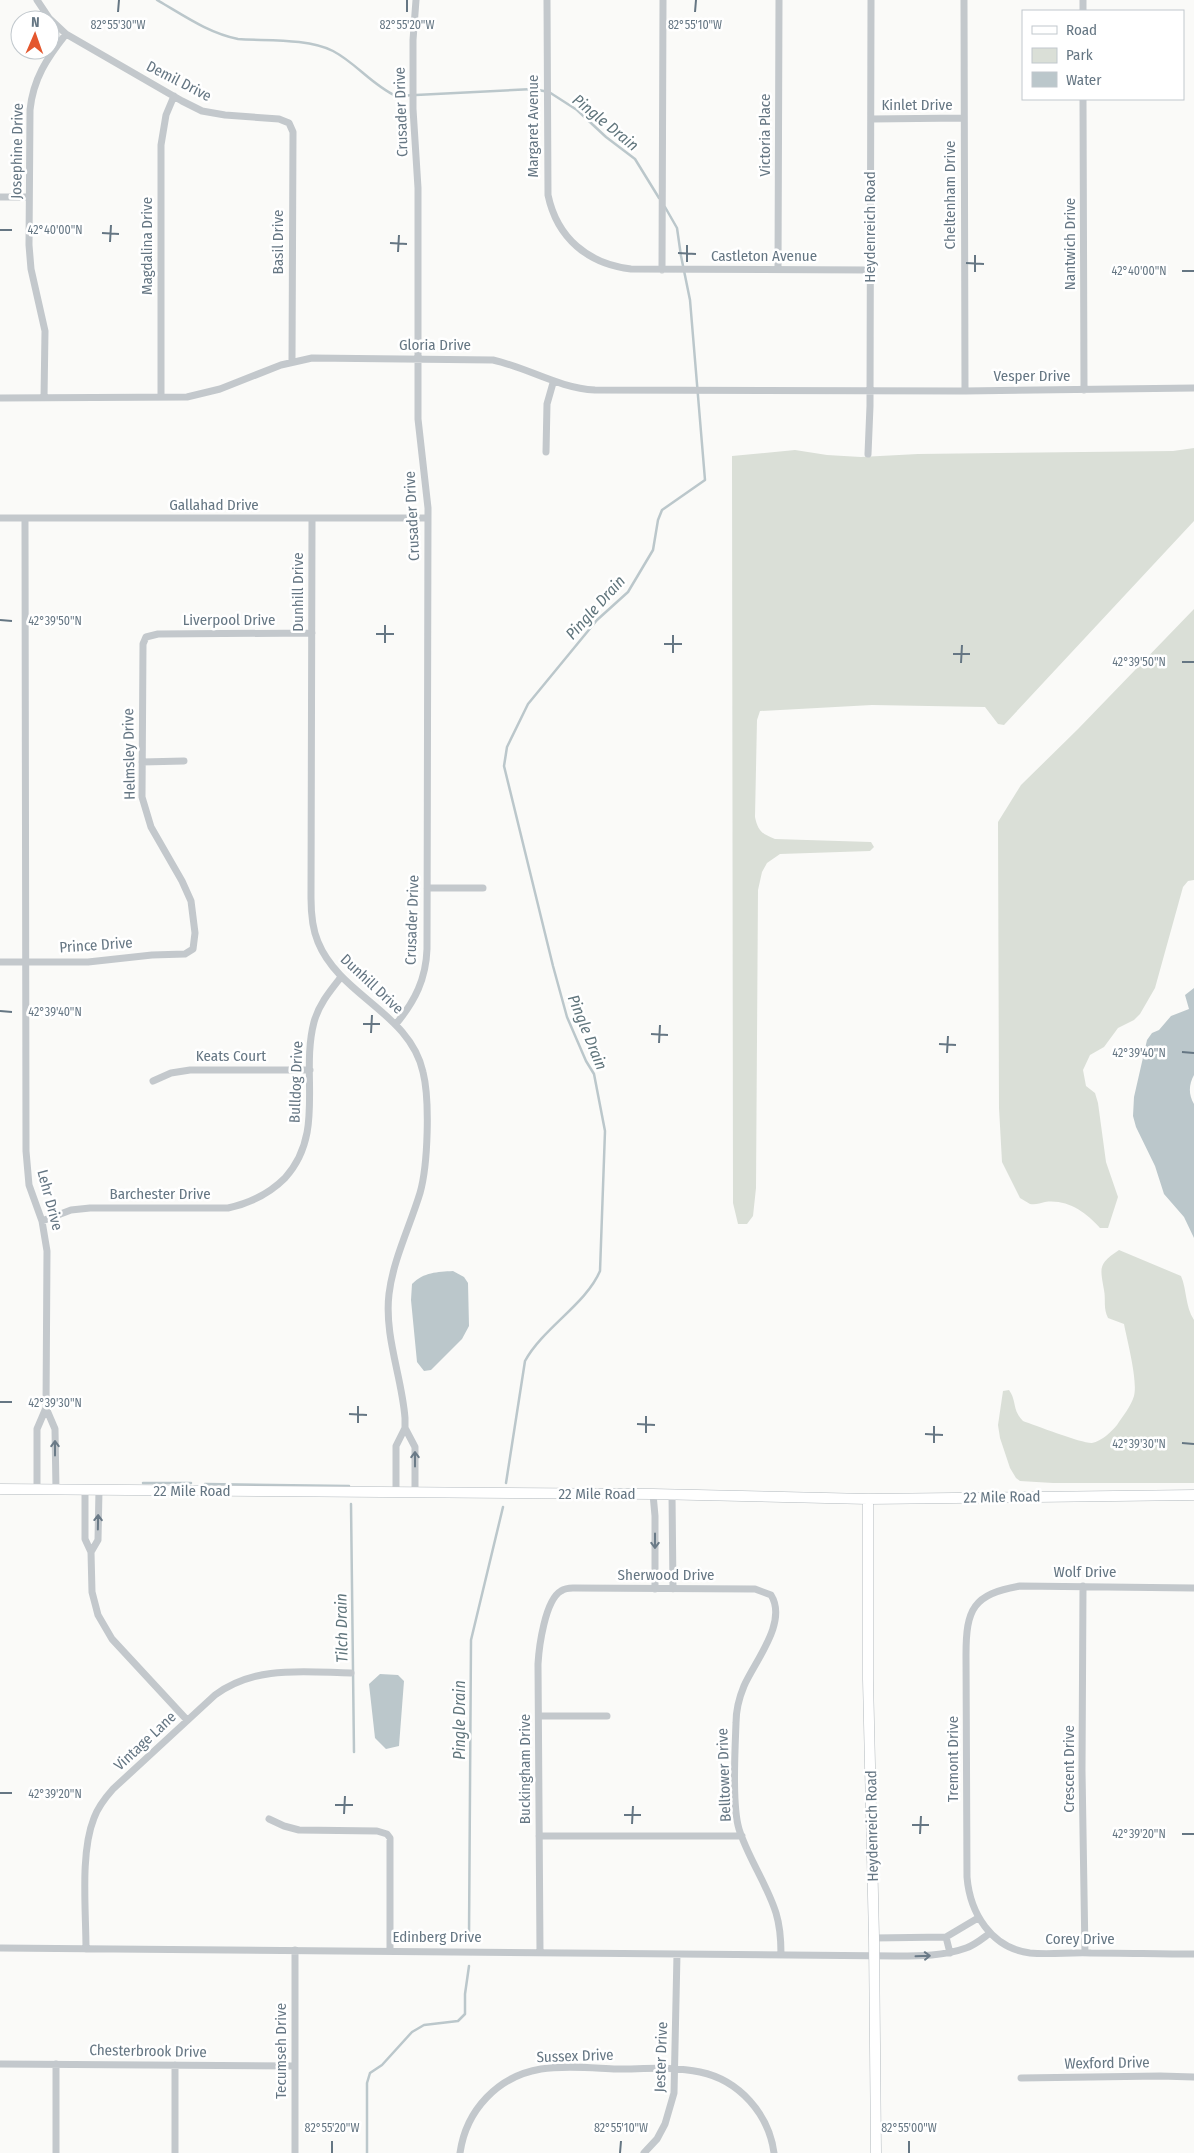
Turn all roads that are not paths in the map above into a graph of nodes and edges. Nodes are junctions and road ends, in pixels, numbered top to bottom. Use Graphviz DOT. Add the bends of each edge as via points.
graph roads {
  1 [pos="37,0"];
  2 [pos="416,0"];
  3 [pos="547,0"];
  4 [pos="663,0"];
  5 [pos="779,0"];
  6 [pos="871,0"];
  7 [pos="964,0"];
  8 [pos="66,34"];
  9 [pos="174,96"];
  10 [pos="1083,100"];
  11 [pos="871,118"];
  12 [pos="964,118"];
  13 [pos="289,123"];
  14 [pos="0,197"];
  15 [pos="29,197"];
  16 [pos="574,245"];
  17 [pos="778,269"];
  18 [pos="662,270"];
  19 [pos="870,270"];
  20 [pos="417,358"];
  21 [pos="292,362"];
  22 [pos="554,382"];
  23 [pos="1194,388"];
  24 [pos="870,390"];
  25 [pos="964,390"];
  26 [pos="1084,390"];
  27 [pos="161,397"];
  28 [pos="0,398"];
  29 [pos="44,398"];
  30 [pos="546,452"];
  31 [pos="868,454"];
  32 [pos="0,518"];
  33 [pos="25,518"];
  34 [pos="312,518"];
  35 [pos="428,518"];
  36 [pos="312,633"];
  37 [pos="146,637"];
  38 [pos="142,762"];
  39 [pos="184,762"];
  40 [pos="427,888"];
  41 [pos="482,888"];
  42 [pos="193,949"];
  43 [pos="0,962"];
  44 [pos="26,962"];
  45 [pos="341,976"];
  46 [pos="396,1024"];
  47 [pos="310,1070"];
  48 [pos="153,1081"];
  49 [pos="275,1187"];
  50 [pos="42,1221"];
  51 [pos="46,1408"];
  52 [pos="405,1428"];
  53 [pos="0,1490"];
  54 [pos="37,1490"];
  55 [pos="56,1490"];
  56 [pos="85,1490"];
  57 [pos="99,1490"];
  58 [pos="396,1492"];
  59 [pos="415,1493"];
  60 [pos="653,1494"];
  61 [pos="672,1495"];
  62 [pos="1194,1495"];
  63 [pos="868,1500"];
  64 [pos="91,1552"];
  65 [pos="1083,1586"];
  66 [pos="655,1588"];
  67 [pos="1194,1588"];
  68 [pos="673,1589"];
  69 [pos="561,1591"];
  70 [pos="771,1595"];
  71 [pos="979,1600"];
  72 [pos="351,1673"];
  73 [pos="539,1716"];
  74 [pos="607,1716"];
  75 [pos="187,1720"];
  76 [pos="269,1819"];
  77 [pos="539,1836"];
  78 [pos="742,1836"];
  79 [pos="978,1918"];
  80 [pos="990,1933"];
  81 [pos="946,1937"];
  82 [pos="874,1938"];
  83 [pos="0,1948"];
  84 [pos="86,1949"];
  85 [pos="294,1950"];
  86 [pos="390,1951"];
  87 [pos="540,1952"];
  88 [pos="950,1953"];
  89 [pos="1085,1953"];
  90 [pos="676,1954"];
  91 [pos="781,1954"];
  92 [pos="1194,1954"];
  93 [pos="874,1956"];
  94 [pos="0,2064"];
  95 [pos="56,2064"];
  96 [pos="175,2066"];
  97 [pos="295,2066"];
  98 [pos="675,2069"];
  99 [pos="1194,2077"];
  100 [pos="1021,2078"];
  101 [pos="56,2153"];
  102 [pos="175,2153"];
  103 [pos="295,2153"];
  104 [pos="460,2153"];
  105 [pos="644,2153"];
  106 [pos="774,2153"];
  107 [pos="876,2153"];
  1 -- 8 [label="street, Demil Drive" via="49,18"];
  2 -- 20 [label="street, Crusader Drive" via="413,110 418,188"];
  3 -- 16 [label="street, Margaret Avenue" via="548,195 557,222"];
  4 -- 18 [label="street"];
  5 -- 17 [label="street, Victoria Place"];
  6 -- 11 [label="street, Heydenreich Road"];
  7 -- 12 [label="street, Cheltenham Drive"];
  8 -- 9 [label="street, Demil Drive"];
  8 -- 15 [label="street, Josephine Drive" via="46,60 33,91"];
  9 -- 13 [label="street, Demil Drive" via="202,110"];
  9 -- 27 [label="street, Magdalina Drive" via="166,115 161,145"];
  10 -- 26 [label="street, Nantwich Drive"];
  11 -- 12 [label="street, Kinlet Drive"];
  11 -- 19 [label="street, Heydenreich Road"];
  12 -- 25 [label="street, Cheltenham Drive"];
  13 -- 21 [label="street, Basil Drive" via="293,132"];
  14 -- 15 [label="street"];
  15 -- 29 [label="street, Josephine Drive" via="31,269 45,331"];
  16 -- 18 [label="street, Castleton Avenue" via="609,265"];
  17 -- 18 [label="street, Castleton Avenue"];
  17 -- 19 [label="street, Castleton Avenue"];
  19 -- 24 [label="street, Heydenreich Road"];
  20 -- 21 [label="street, Gloria Drive" via="323,358"];
  20 -- 22 [label="street, Gloria Drive" via="493,360"];
  20 -- 35 [label="street, Crusader Drive" via="418,431"];
  21 -- 27 [label="street, Gloria Drive" via="210,393"];
  22 -- 24 [label="street, Gloria Drive" via="595,390"];
  22 -- 30 [label="street" via="547,404"];
  23 -- 26 [label="street, Vesper Drive"];
  24 -- 25 [label="street, Vesper Drive"];
  24 -- 31 [label="street, Heydenreich Road"];
  25 -- 26 [label="street, Vesper Drive"];
  27 -- 29 [label="street, Gloria Drive"];
  28 -- 29 [label="street, Gloria Drive"];
  32 -- 33 [label="street, Gallahad Drive"];
  33 -- 34 [label="street, Gallahad Drive"];
  33 -- 44 [label="street, Lehr Drive"];
  34 -- 35 [label="street, Gallahad Drive"];
  34 -- 36 [label="street, Dunhill Drive"];
  35 -- 40 [label="street, Crusader Drive"];
  36 -- 37 [label="street, Liverpool Drive" via="158,634"];
  36 -- 45 [label="street, Dunhill Drive" via="311,910 317,941"];
  37 -- 38 [label="street, Helmsley Drive" via="142,650"];
  38 -- 39 [label="street"];
  38 -- 42 [label="street, Helmsley Drive" via="142,797 147,818 191,901"];
  40 -- 41 [label="street"];
  40 -- 46 [label="street, Crusader Drive" via="423,979"];
  42 -- 44 [label="street, Prince Drive" via="185,954 100,961"];
  43 -- 44 [label="street, Prince Drive"];
  44 -- 50 [label="street, Lehr Drive" via="26,1164"];
  45 -- 46 [label="street, Dunhill Drive"];
  45 -- 47 [label="street, Bulldog Drive" via="324,998 317,1014"];
  46 -- 52 [label="street, Dunhill Drive" via="415,1050 426,1084 423,1180 391,1282 388,1305"];
  47 -- 48 [label="street, Keats Court" via="190,1070"];
  47 -- 49 [label="street, Bulldog Drive" via="309,1126 304,1145 290,1172"];
  49 -- 50 [label="street, Barchester Drive" via="257,1199 228,1208 90,1208 71,1210"];
  50 -- 51 [label="street, Lehr Drive" via="47,1251"];
  51 -- 54 [label="street, Lehr Drive" via="37,1429"];
  55 -- 51 [label="street, Lehr Drive, one-way" via="55,1429"];
  52 -- 58 [label="street, Dunhill Drive" via="396,1446"];
  59 -- 52 [label="street, Dunhill Drive, one-way" via="415,1447"];
  53 -- 54 [label="street, 22 Mile Road"];
  54 -- 55 [label="street, 22 Mile Road"];
  55 -- 56 [label="street, 22 Mile Road"];
  56 -- 57 [label="street, 22 Mile Road"];
  56 -- 64 [label="street" via="85,1539"];
  57 -- 58 [label="street, 22 Mile Road"];
  64 -- 57 [label="street, one-way" via="98,1540"];
  58 -- 59 [label="street, 22 Mile Road"];
  59 -- 60 [label="street, 22 Mile Road"];
  60 -- 61 [label="street, 22 Mile Road"];
  60 -- 66 [label="street, one-way"];
  61 -- 63 [label="street, 22 Mile Road"];
  61 -- 68 [label="street"];
  62 -- 63 [label="street, 22 Mile Road"];
  63 -- 82 [label="street, Heydenreich Road"];
  64 -- 75 [label="street" via="92,1592 106,1632"];
  65 -- 67 [label="street, Wolf Drive"];
  65 -- 71 [label="street, Wolf Drive" via="1020,1586 999,1590"];
  65 -- 89 [label="street, Crescent Drive"];
  66 -- 68 [label="street, Sherwood Drive"];
  66 -- 69 [label="street, Sherwood Drive" via="573,1588"];
  68 -- 70 [label="street, Sherwood Drive" via="755,1589"];
  69 -- 73 [label="street, Buckingham Drive" via="551,1606 540,1646"];
  70 -- 78 [label="street, Belltower Drive" via="776,1606 772,1632 744,1685 736,1713 736,1810"];
  71 -- 79 [label="street, Tremont Drive" via="968,1628 966,1645 967,1878"];
  72 -- 75 [label="street, Vintage Lane" via="285,1672 251,1676 223,1689"];
  73 -- 74 [label="street"];
  73 -- 77 [label="street, Buckingham Drive"];
  75 -- 84 [label="street, Vintage Lane" via="113,1789 94,1818 87,1848"];
  76 -- 86 [label="street" via="299,1830 377,1831 387,1834 391,1842"];
  77 -- 78 [label="street"];
  77 -- 87 [label="street, Buckingham Drive"];
  78 -- 91 [label="street, Belltower Drive" via="776,1913"];
  79 -- 80 [label="street, Corey Drive"];
  79 -- 81 [label="street"];
  80 -- 88 [label="street, Edinberg Drive" via="968,1947"];
  80 -- 89 [label="street, Corey Drive" via="1004,1944 1031,1953"];
  81 -- 82 [label="street"];
  81 -- 88 [label="street"];
  82 -- 93 [label="street, Heydenreich Road"];
  83 -- 84 [label="street, Edinberg Drive"];
  84 -- 85 [label="street, Edinberg Drive"];
  85 -- 86 [label="street, Edinberg Drive"];
  85 -- 97 [label="street, Tecumseh Drive"];
  86 -- 87 [label="street, Edinberg Drive"];
  87 -- 90 [label="street, Edinberg Drive"];
  93 -- 88 [label="street, Edinberg Drive, one-way"];
  89 -- 92 [label="street, Corey Drive"];
  90 -- 91 [label="street, Edinberg Drive"];
  90 -- 98 [label="street, Jester Drive"];
  91 -- 93 [label="street, Edinberg Drive"];
  93 -- 107 [label="street, Heydenreich Road"];
  94 -- 95 [label="street, Chesterbrook Drive"];
  95 -- 96 [label="street, Chesterbrook Drive"];
  95 -- 101 [label="street"];
  96 -- 97 [label="street, Chesterbrook Drive"];
  96 -- 102 [label="street"];
  97 -- 103 [label="street, Tecumseh Drive"];
  98 -- 104 [label="street, Sussex Drive" via="542,2069 511,2079 484,2100 467,2126"];
  98 -- 105 [label="street, Jester Drive" via="669,2114 660,2134"];
  98 -- 106 [label="street, Sussex Drive" via="708,2074 741,2092 765,2122"];
  99 -- 100 [label="street, Wexford Drive"];
}
